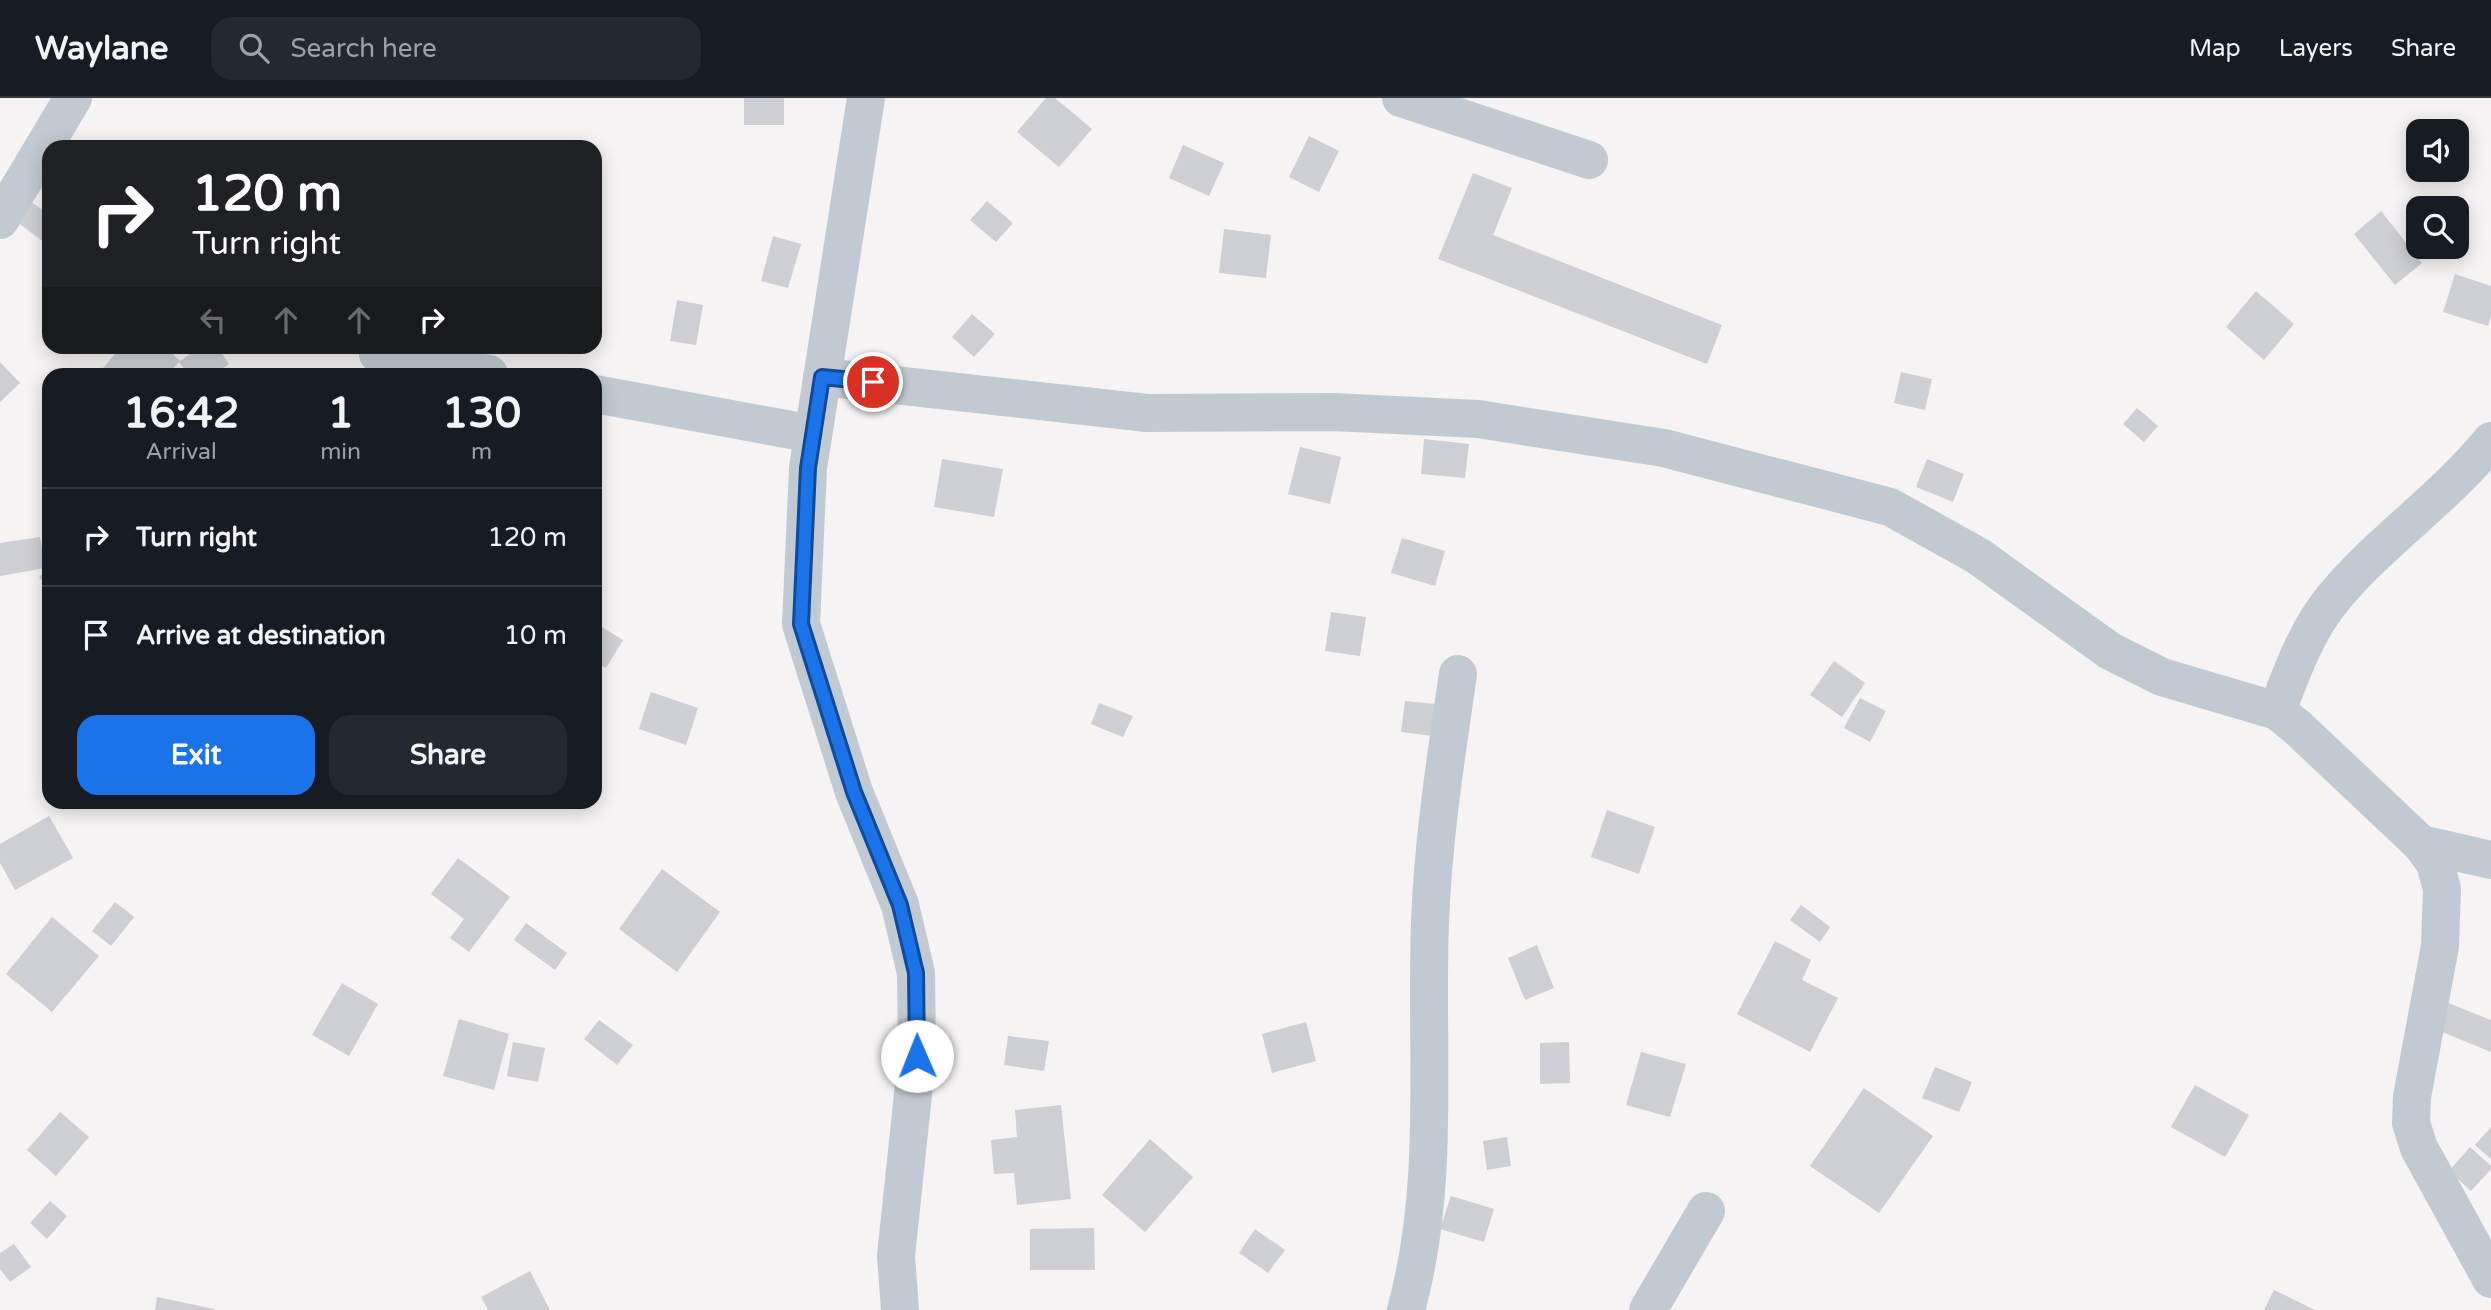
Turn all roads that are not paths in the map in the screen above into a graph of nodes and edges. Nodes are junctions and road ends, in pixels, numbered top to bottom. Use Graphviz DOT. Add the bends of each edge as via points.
graph roads {
  1 [pos="73,98"];
  2 [pos="866,98"];
  3 [pos="1401,98"];
  4 [pos="48,140"];
  5 [pos="42,150"];
  6 [pos="1589,160"];
  7 [pos="0,220"];
  8 [pos="378,354"];
  9 [pos="456,368"];
  10 [pos="822,377"];
  11 [pos="602,395"];
  12 [pos="813,434"];
  13 [pos="2491,441"];
  14 [pos="1458,674"];
  15 [pos="2277,711"];
  16 [pos="2421,844"];
  17 [pos="2491,860"];
  18 [pos="1706,1211"];
  19 [pos="2491,1279"];
  20 [pos="900,1310"];
  21 [pos="1406,1310"];
  22 [pos="1648,1310"];
  1 -- 4 [label="street"];
  2 -- 10 [label="street"];
  3 -- 6 [label="street"];
  5 -- 7 [label="street"];
  8 -- 9 [label="street"];
  10 -- 12 [label="street"];
  10 -- 15 [label="street" via="1147,413 1333,412 1478,419 1664,449 1890,507 1978,556 2110,652 2162,677"];
  11 -- 12 [label="street"];
  12 -- 20 [label="street" via="801,624 854,792 900,905 916,973 917,1056 896,1256"];
  13 -- 15 [label="street" via="2334,597 2297,656"];
  14 -- 21 [label="street" via="1434,846 1428,1178"];
  15 -- 16 [label="street"];
  16 -- 17 [label="street"];
  16 -- 19 [label="street" via="2435,863 2442,888 2440,946 2411,1123 2419,1148"];
  18 -- 22 [label="street"];
}
